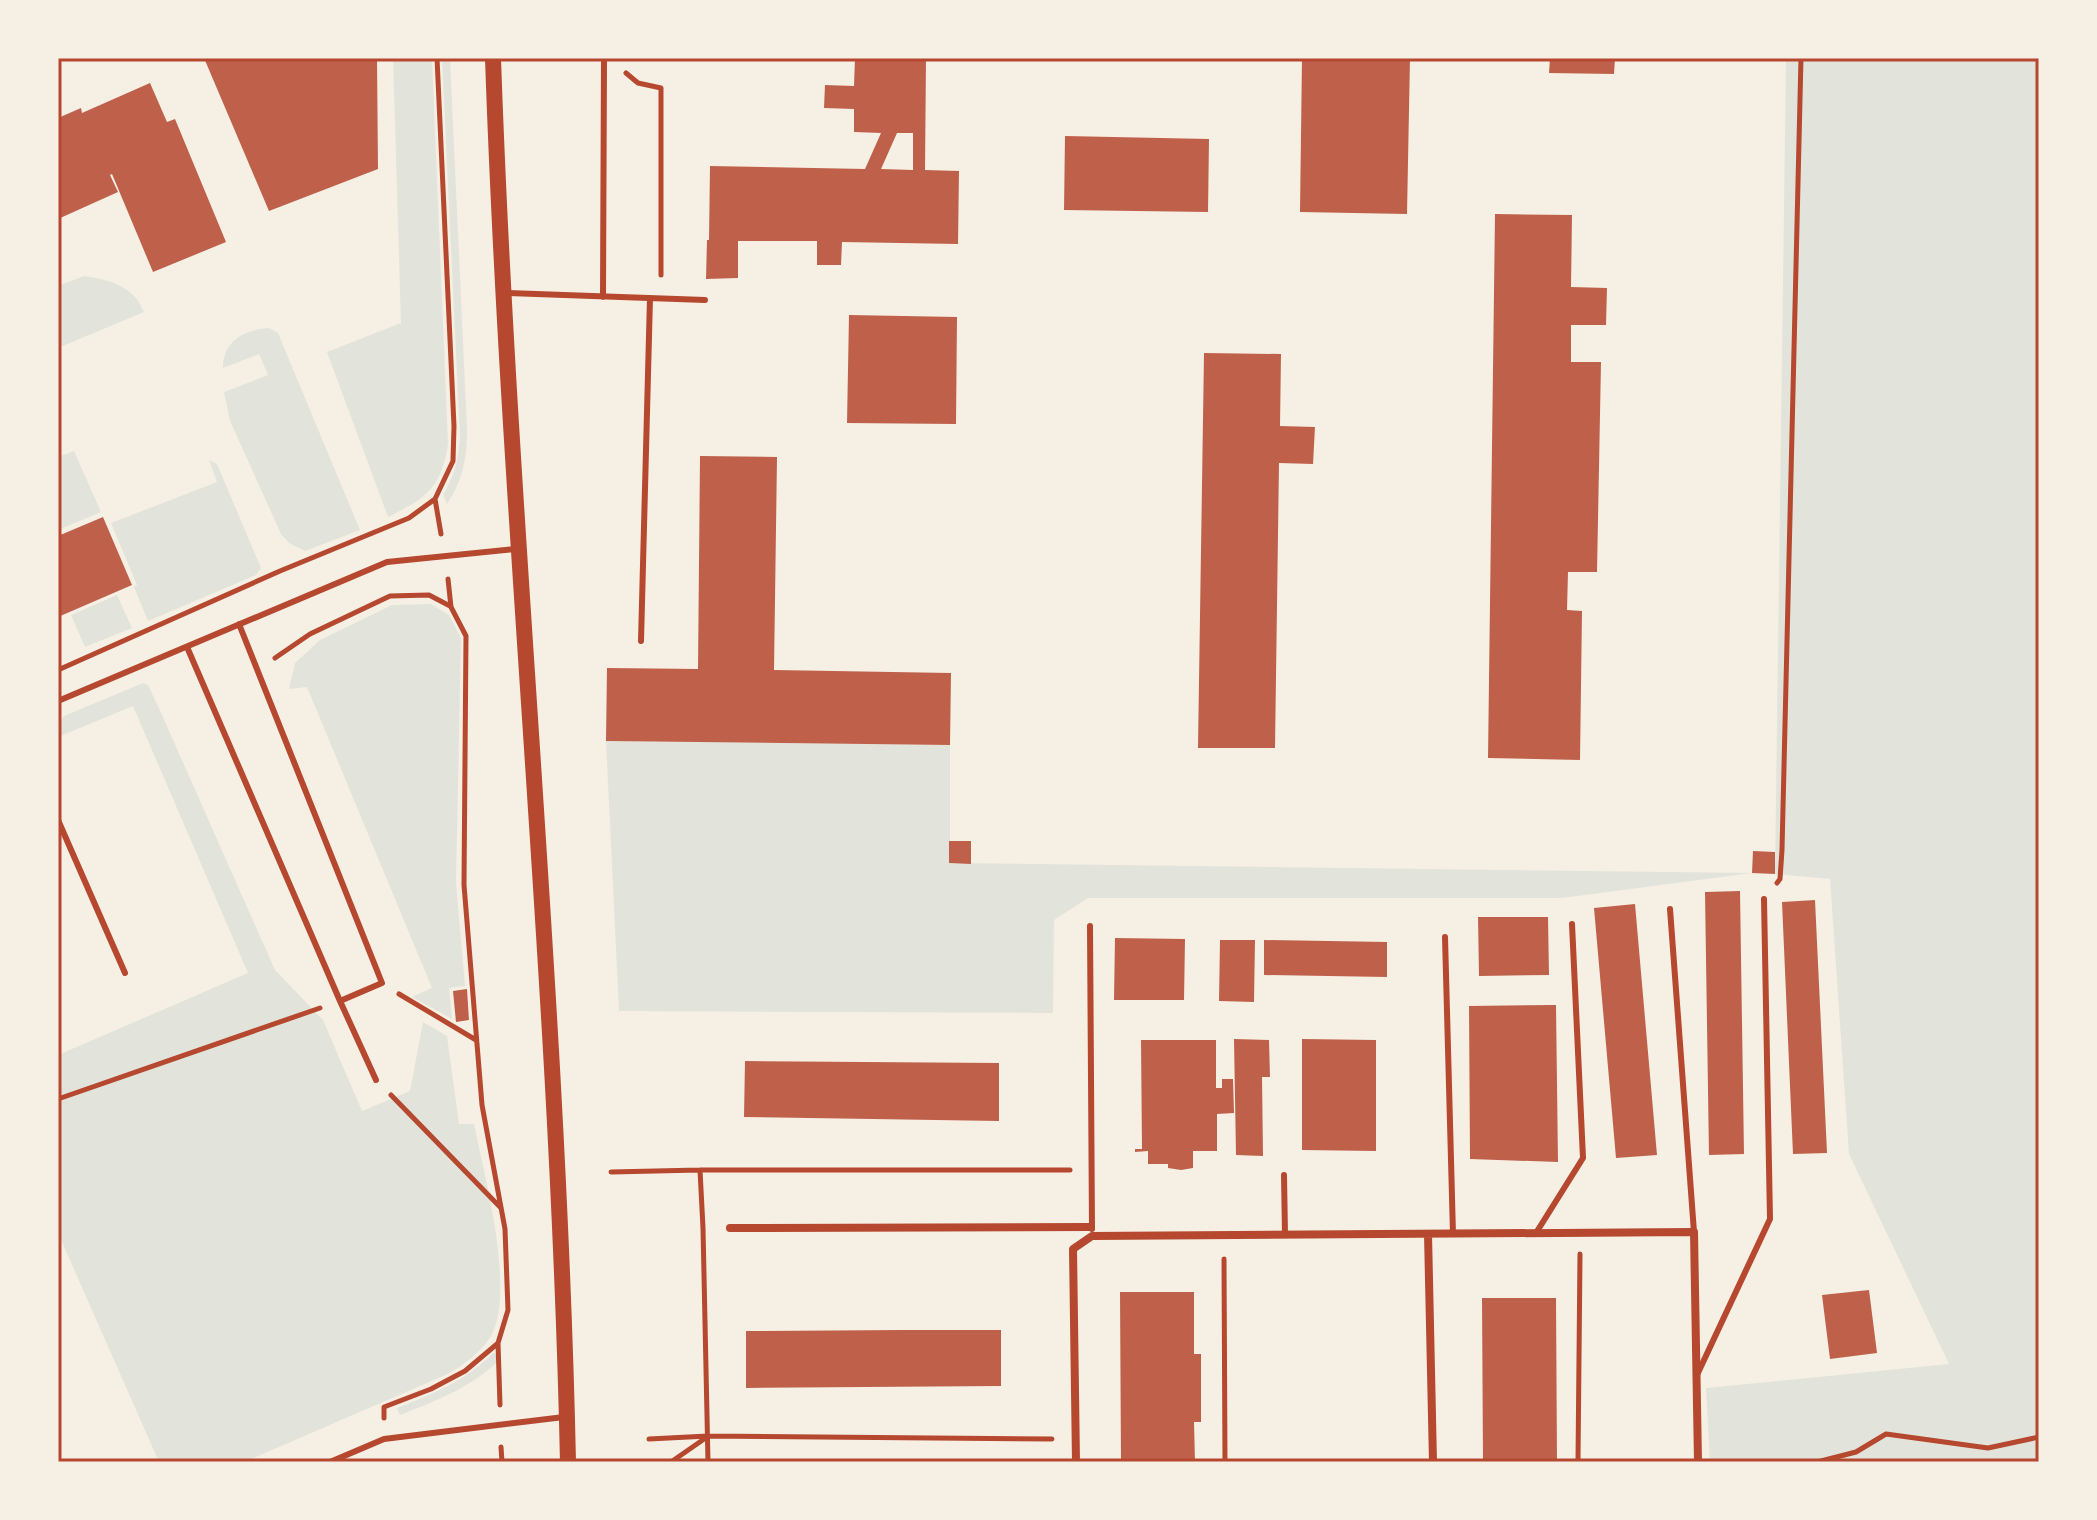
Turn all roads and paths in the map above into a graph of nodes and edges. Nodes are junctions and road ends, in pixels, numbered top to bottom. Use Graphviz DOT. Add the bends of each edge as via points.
graph roads {
  1 [pos="437,58"];
  2 [pos="493,58"];
  3 [pos="604,58"];
  4 [pos="1801,58"];
  5 [pos="620,63"];
  6 [pos="505,292"];
  7 [pos="603,297"];
  8 [pos="650,298"];
  9 [pos="661,299"];
  10 [pos="705,300"];
  11 [pos="435,499"];
  12 [pos="520,549"];
  13 [pos="445,555"];
  14 [pos="451,607"];
  15 [pos="239,624"];
  16 [pos="641,641"];
  17 [pos="187,647"];
  18 [pos="58,670"];
  19 [pos="258,670"];
  20 [pos="58,701"];
  21 [pos="58,820"];
  22 [pos="1764,899"];
  23 [pos="1670,909"];
  24 [pos="1572,924"];
  25 [pos="1090,926"];
  26 [pos="1445,937"];
  27 [pos="125,973"];
  28 [pos="382,983"];
  29 [pos="340,1001"];
  30 [pos="477,1041"];
  31 [pos="376,1080"];
  32 [pos="58,1099"];
  33 [pos="700,1170"];
  34 [pos="1091,1170"];
  35 [pos="611,1172"];
  36 [pos="1284,1175"];
  37 [pos="501,1208"];
  38 [pos="730,1228"];
  39 [pos="1092,1232"];
  40 [pos="1694,1232"];
  41 [pos="1536,1233"];
  42 [pos="1580,1233"];
  43 [pos="1428,1234"];
  44 [pos="1453,1234"];
  45 [pos="1224,1235"];
  46 [pos="1285,1235"];
  47 [pos="498,1343"];
  48 [pos="1697,1376"];
  49 [pos="567,1416"];
  50 [pos="500,1425"];
  51 [pos="708,1436"];
  52 [pos="2039,1437"];
  53 [pos="384,1439"];
  54 [pos="649,1439"];
  55 [pos="1076,1439"];
  56 [pos="330,1462"];
  57 [pos="502,1462"];
  58 [pos="568,1462"];
  59 [pos="671,1462"];
  60 [pos="708,1462"];
  61 [pos="1076,1462"];
  62 [pos="1225,1462"];
  63 [pos="1433,1462"];
  64 [pos="1578,1462"];
  65 [pos="1698,1462"];
  66 [pos="1817,1462"];
  1 -- 11 [label="path" via="454,426 453,461"];
  2 -- 6 [label="main road"];
  3 -- 7 [label="lane"];
  4 -- 22 [label="path" via="1782,850 1780,879"];
  5 -- 9 [label="path" via="638,83 661,88"];
  6 -- 7 [label="lane"];
  6 -- 12 [label="main road"];
  7 -- 8 [label="lane"];
  8 -- 9 [label="lane"];
  8 -- 16 [label="lane"];
  9 -- 10 [label="lane"];
  11 -- 13 [label="path"];
  11 -- 18 [label="path" via="409,518"];
  12 -- 13 [label="lane"];
  12 -- 49 [label="main road" via="559,1166"];
  13 -- 14 [label="path"];
  13 -- 15 [label="lane" via="387,562"];
  14 -- 19 [label="path" via="429,595 390,596 310,634"];
  14 -- 30 [label="path" via="466,636 464,885"];
  15 -- 17 [label="lane"];
  15 -- 19 [label="lane"];
  17 -- 20 [label="lane"];
  17 -- 29 [label="lane"];
  19 -- 28 [label="lane"];
  21 -- 27 [label="lane"];
  22 -- 48 [label="lane" via="1770,1219"];
  23 -- 40 [label="lane"];
  24 -- 41 [label="lane" via="1583,1158"];
  25 -- 34 [label="lane"];
  26 -- 44 [label="lane"];
  28 -- 29 [label="lane"];
  28 -- 30 [label="path"];
  29 -- 31 [label="lane"];
  29 -- 32 [label="path"];
  30 -- 37 [label="path" via="482,1105"];
  31 -- 37 [label="path"];
  33 -- 34 [label="path"];
  33 -- 35 [label="path"];
  33 -- 51 [label="path"];
  34 -- 39 [label="lane"];
  36 -- 46 [label="lane"];
  37 -- 47 [label="path" via="508,1310"];
  38 -- 39 [label="street"];
  39 -- 45 [label="street"];
  39 -- 55 [label="street" via="1073,1249"];
  40 -- 42 [label="street"];
  40 -- 48 [label="street"];
  41 -- 42 [label="street"];
  41 -- 44 [label="street"];
  42 -- 64 [label="path"];
  43 -- 44 [label="street"];
  43 -- 46 [label="street"];
  43 -- 63 [label="street"];
  45 -- 46 [label="street"];
  45 -- 62 [label="path"];
  47 -- 50 [label="path"];
  47 -- 53 [label="path" via="465,1371 384,1407"];
  48 -- 65 [label="street"];
  49 -- 50 [label="lane"];
  49 -- 58 [label="main road"];
  50 -- 53 [label="lane"];
  50 -- 57 [label="path"];
  51 -- 54 [label="path"];
  51 -- 55 [label="path"];
  51 -- 59 [label="path"];
  51 -- 60 [label="path"];
  52 -- 66 [label="path" via="1988,1448 1886,1434 1856,1452"];
  53 -- 56 [label="lane"];
  55 -- 61 [label="street"];
}
